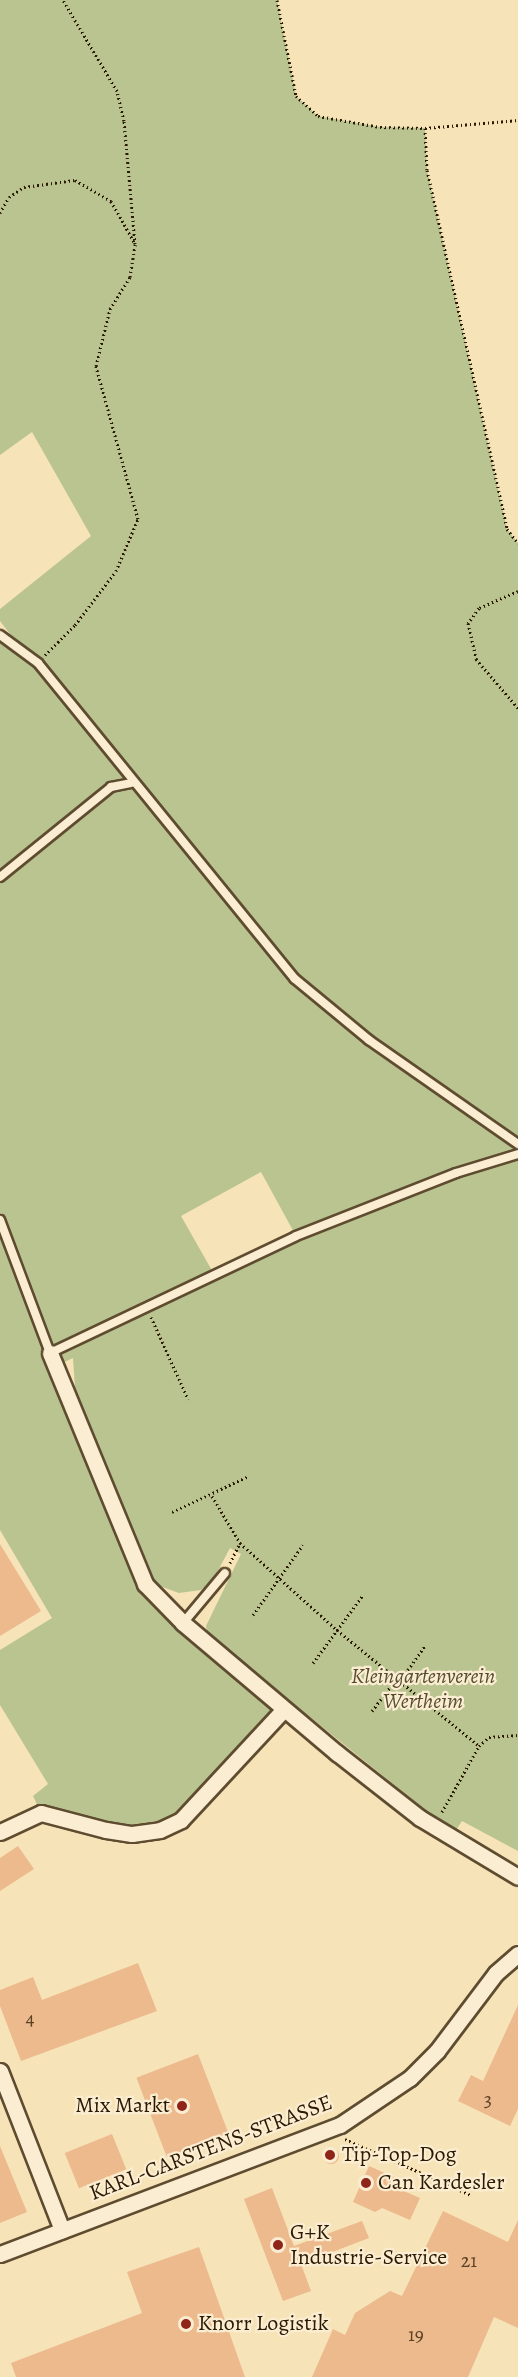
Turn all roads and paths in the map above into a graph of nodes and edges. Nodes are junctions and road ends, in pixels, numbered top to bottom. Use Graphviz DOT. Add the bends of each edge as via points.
graph roads {
  1 [pos="63,0"];
  2 [pos="277,0"];
  3 [pos="518,120"];
  4 [pos="424,128"];
  5 [pos="0,213"];
  6 [pos="135,244"];
  7 [pos="518,543"];
  8 [pos="518,591"];
  9 [pos="0,634"];
  10 [pos="38,663"];
  11 [pos="518,708"];
  12 [pos="131,783"];
  13 [pos="0,877"];
  14 [pos="518,1144"];
  15 [pos="518,1154"];
  16 [pos="0,1220"];
  17 [pos="147,1310"];
  18 [pos="50,1353"];
  19 [pos="188,1399"];
  20 [pos="249,1476"];
  21 [pos="212,1496"];
  22 [pos="172,1512"];
  23 [pos="240,1543"];
  24 [pos="303,1545"];
  25 [pos="225,1573"];
  26 [pos="279,1576"];
  27 [pos="363,1595"];
  28 [pos="253,1615"];
  29 [pos="183,1623"];
  30 [pos="337,1630"];
  31 [pos="425,1646"];
  32 [pos="313,1663"];
  33 [pos="398,1680"];
  34 [pos="284,1709"];
  35 [pos="372,1711"];
  36 [pos="518,1735"];
  37 [pos="479,1746"];
  38 [pos="433,1827"];
  39 [pos="0,1832"];
  40 [pos="518,1876"];
  41 [pos="518,1954"];
  42 [pos="0,2071"];
  43 [pos="327,2131"];
  44 [pos="471,2195"];
  45 [pos="62,2230"];
  46 [pos="0,2254"];
  1 -- 6 [label="path" via="117,91"];
  2 -- 4 [label="path" via="296,96 318,116 380,127"];
  3 -- 4 [label="path"];
  4 -- 7 [label="path" via="427,170 507,529"];
  5 -- 6 [label="path" via="9,197 24,187 75,180 111,201"];
  6 -- 10 [label="path" via="130,277 110,309 96,366 138,519 116,571"];
  8 -- 11 [label="path" via="479,608 468,622 476,659"];
  9 -- 10 [label="lane"];
  10 -- 12 [label="lane" via="118,758"];
  12 -- 13 [label="lane" via="111,787"];
  12 -- 14 [label="lane" via="295,979 369,1040"];
  15 -- 17 [label="lane" via="456,1173 297,1236"];
  16 -- 18 [label="lane"];
  17 -- 18 [label="lane"];
  17 -- 19 [label="path"];
  18 -- 29 [label="street" via="145,1584"];
  20 -- 21 [label="path"];
  21 -- 22 [label="path"];
  21 -- 23 [label="path"];
  23 -- 25 [label="path"];
  23 -- 26 [label="path"];
  24 -- 26 [label="path"];
  25 -- 29 [label="lane"];
  26 -- 28 [label="path"];
  26 -- 30 [label="path"];
  27 -- 30 [label="path"];
  29 -- 34 [label="street"];
  30 -- 32 [label="path"];
  30 -- 33 [label="path"];
  31 -- 33 [label="path"];
  33 -- 35 [label="path"];
  33 -- 37 [label="path"];
  34 -- 38 [label="street"];
  34 -- 39 [label="street" via="181,1820 160,1830 132,1834 41,1813"];
  36 -- 37 [label="path" via="489,1737"];
  37 -- 38 [label="path"];
  38 -- 40 [label="street"];
  41 -- 43 [label="street, KARL-CARSTENS-STRASSE" via="496,1972 437,2051 410,2078"];
  42 -- 45 [label="street"];
  43 -- 44 [label="path"];
  43 -- 45 [label="street, KARL-CARSTENS-STRASSE"];
  45 -- 46 [label="street, KARL-CARSTENS-STRASSE"];
}
